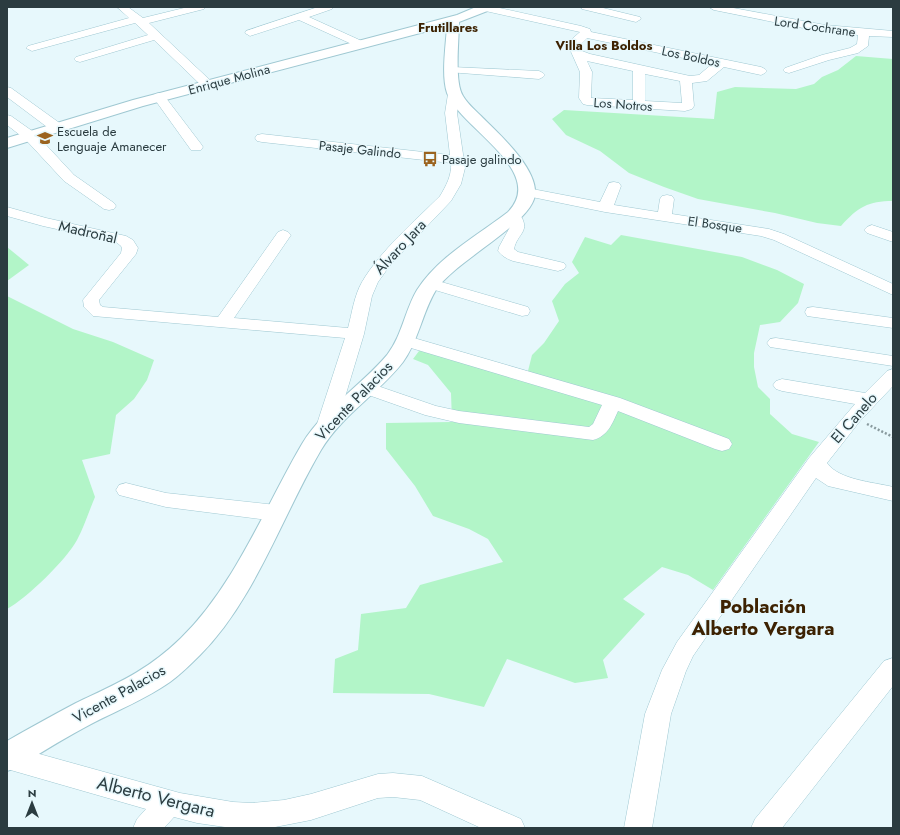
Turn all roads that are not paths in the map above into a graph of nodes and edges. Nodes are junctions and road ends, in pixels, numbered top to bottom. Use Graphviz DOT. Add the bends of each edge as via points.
graph roads {
  1 [pos="122,7"];
  2 [pos="162,7"];
  3 [pos="200,7"];
  4 [pos="328,7"];
  5 [pos="485,7"];
  6 [pos="586,7"];
  7 [pos="716,7"];
  8 [pos="300,17"];
  9 [pos="137,19"];
  10 [pos="636,19"];
  11 [pos="453,20"];
  12 [pos="250,33"];
  13 [pos="864,33"];
  14 [pos="585,34"];
  15 [pos="893,34"];
  16 [pos="156,36"];
  17 [pos="360,44"];
  18 [pos="32,48"];
  19 [pos="578,53"];
  20 [pos="80,59"];
  21 [pos="721,63"];
  22 [pos="639,69"];
  23 [pos="452,70"];
  24 [pos="788,70"];
  25 [pos="761,71"];
  26 [pos="538,75"];
  27 [pos="686,79"];
  28 [pos="208,84"];
  29 [pos="7,91"];
  30 [pos="454,94"];
  31 [pos="159,97"];
  32 [pos="639,105"];
  33 [pos="7,119"];
  34 [pos="56,127"];
  35 [pos="30,136"];
  36 [pos="262,138"];
  37 [pos="7,143"];
  38 [pos="196,147"];
  39 [pos="457,160"];
  40 [pos="614,186"];
  41 [pos="527,192"];
  42 [pos="668,199"];
  43 [pos="109,206"];
  44 [pos="605,208"];
  45 [pos="7,212"];
  46 [pos="514,216"];
  47 [pos="664,217"];
  48 [pos="872,230"];
  49 [pos="283,235"];
  50 [pos="893,237"];
  51 [pos="558,266"];
  52 [pos="430,284"];
  53 [pos="893,290"];
  54 [pos="522,311"];
  55 [pos="813,312"];
  56 [pos="222,323"];
  57 [pos="893,323"];
  58 [pos="355,334"];
  59 [pos="406,342"];
  60 [pos="776,343"];
  61 [pos="893,361"];
  62 [pos="893,375"];
  63 [pos="782,385"];
  64 [pos="366,388"];
  65 [pos="869,400"];
  66 [pos="613,402"];
  67 [pos="326,427"];
  68 [pos="722,444"];
  69 [pos="816,463"];
  70 [pos="126,490"];
  71 [pos="893,494"];
  72 [pos="276,513"];
  73 [pos="893,668"];
  74 [pos="7,757"];
  75 [pos="168,803"];
  76 [pos="148,828"];
  77 [pos="511,828"];
  78 [pos="638,828"];
  79 [pos="765,828"];
  1 -- 9 [label="street"];
  2 -- 9 [label="street"];
  3 -- 9 [label="street"];
  4 -- 8 [label="street"];
  5 -- 11 [label="main road"];
  5 -- 14 [label="street, Los Boldos" via="582,29 586,31"];
  6 -- 10 [label="street"];
  7 -- 13 [label="street, Lord Cochrane" via="800,26"];
  8 -- 12 [label="street"];
  8 -- 17 [label="street"];
  9 -- 16 [label="street"];
  9 -- 18 [label="street"];
  11 -- 17 [label="main road, Enrique Molina"];
  11 -- 23 [label="main road"];
  13 -- 15 [label="street, Lord Cochrane"];
  13 -- 24 [label="street" via="862,46 857,50"];
  14 -- 19 [label="street" via="574,43"];
  14 -- 21 [label="street, Los Boldos"];
  16 -- 20 [label="street"];
  16 -- 28 [label="street"];
  17 -- 28 [label="main road, Enrique Molina"];
  19 -- 22 [label="street"];
  19 -- 32 [label="street, Los Notros" via="586,72 585,100"];
  21 -- 25 [label="street, Los Boldos"];
  21 -- 27 [label="street" via="703,78"];
  22 -- 27 [label="street"];
  22 -- 32 [label="street"];
  23 -- 26 [label="street"];
  23 -- 30 [label="main road"];
  27 -- 32 [label="street, Los Notros" via="687,107"];
  28 -- 31 [label="main road, Enrique Molina"];
  29 -- 34 [label="street"];
  30 -- 39 [label="street, Álvaro Jara" via="451,113"];
  30 -- 41 [label="main road" via="518,167 526,181"];
  31 -- 34 [label="main road, Enrique Molina"];
  31 -- 38 [label="street"];
  33 -- 35 [label="street"];
  34 -- 35 [label="main road, Enrique Molina"];
  35 -- 37 [label="main road, Enrique Molina"];
  35 -- 43 [label="street" via="69,178"];
  36 -- 39 [label="street, Pasaje Galindo"];
  39 -- 58 [label="street, Álvaro Jara" via="457,176 451,191 385,261 370,282"];
  40 -- 44 [label="street"];
  41 -- 44 [label="street, El Bosque"];
  41 -- 46 [label="main road, Vicente Palacios" via="522,207"];
  42 -- 47 [label="street"];
  44 -- 47 [label="street, El Bosque"];
  45 -- 56 [label="street, Madroñal" via="121,239 128,243 128,254 92,300 92,307 99,312"];
  46 -- 51 [label="street" via="518,227 506,251 513,256"];
  46 -- 52 [label="main road, Vicente Palacios" via="442,271"];
  47 -- 53 [label="street, El Bosque" via="772,234"];
  48 -- 50 [label="street"];
  49 -- 56 [label="street"];
  52 -- 54 [label="street"];
  52 -- 59 [label="main road, Vicente Palacios"];
  55 -- 57 [label="street"];
  56 -- 58 [label="street, Madroñal"];
  58 -- 67 [label="street, Álvaro Jara"];
  59 -- 64 [label="main road, Vicente Palacios" via="394,360"];
  59 -- 66 [label="street"];
  60 -- 61 [label="street"];
  62 -- 65 [label="street, El Canelo"];
  63 -- 65 [label="street"];
  64 -- 66 [label="street" via="432,411 459,417 593,434 601,428"];
  64 -- 67 [label="main road, Vicente Palacios"];
  65 -- 69 [label="street, El Canelo"];
  66 -- 68 [label="street"];
  67 -- 72 [label="main road, Vicente Palacios" via="313,444"];
  69 -- 71 [label="street" via="823,473 835,481"];
  69 -- 78 [label="street, El Canelo" via="696,631 674,670 658,714"];
  70 -- 72 [label="street" via="166,500"];
  72 -- 74 [label="main road, Vicente Palacios" via="238,582 211,621 182,655 151,679"];
  73 -- 79 [label="street"];
  74 -- 75 [label="street, Alberto Vergara"];
  75 -- 76 [label="street"];
  75 -- 77 [label="street, Alberto Vergara" via="221,814 268,816 288,813 378,786 407,786 435,793"];
}
